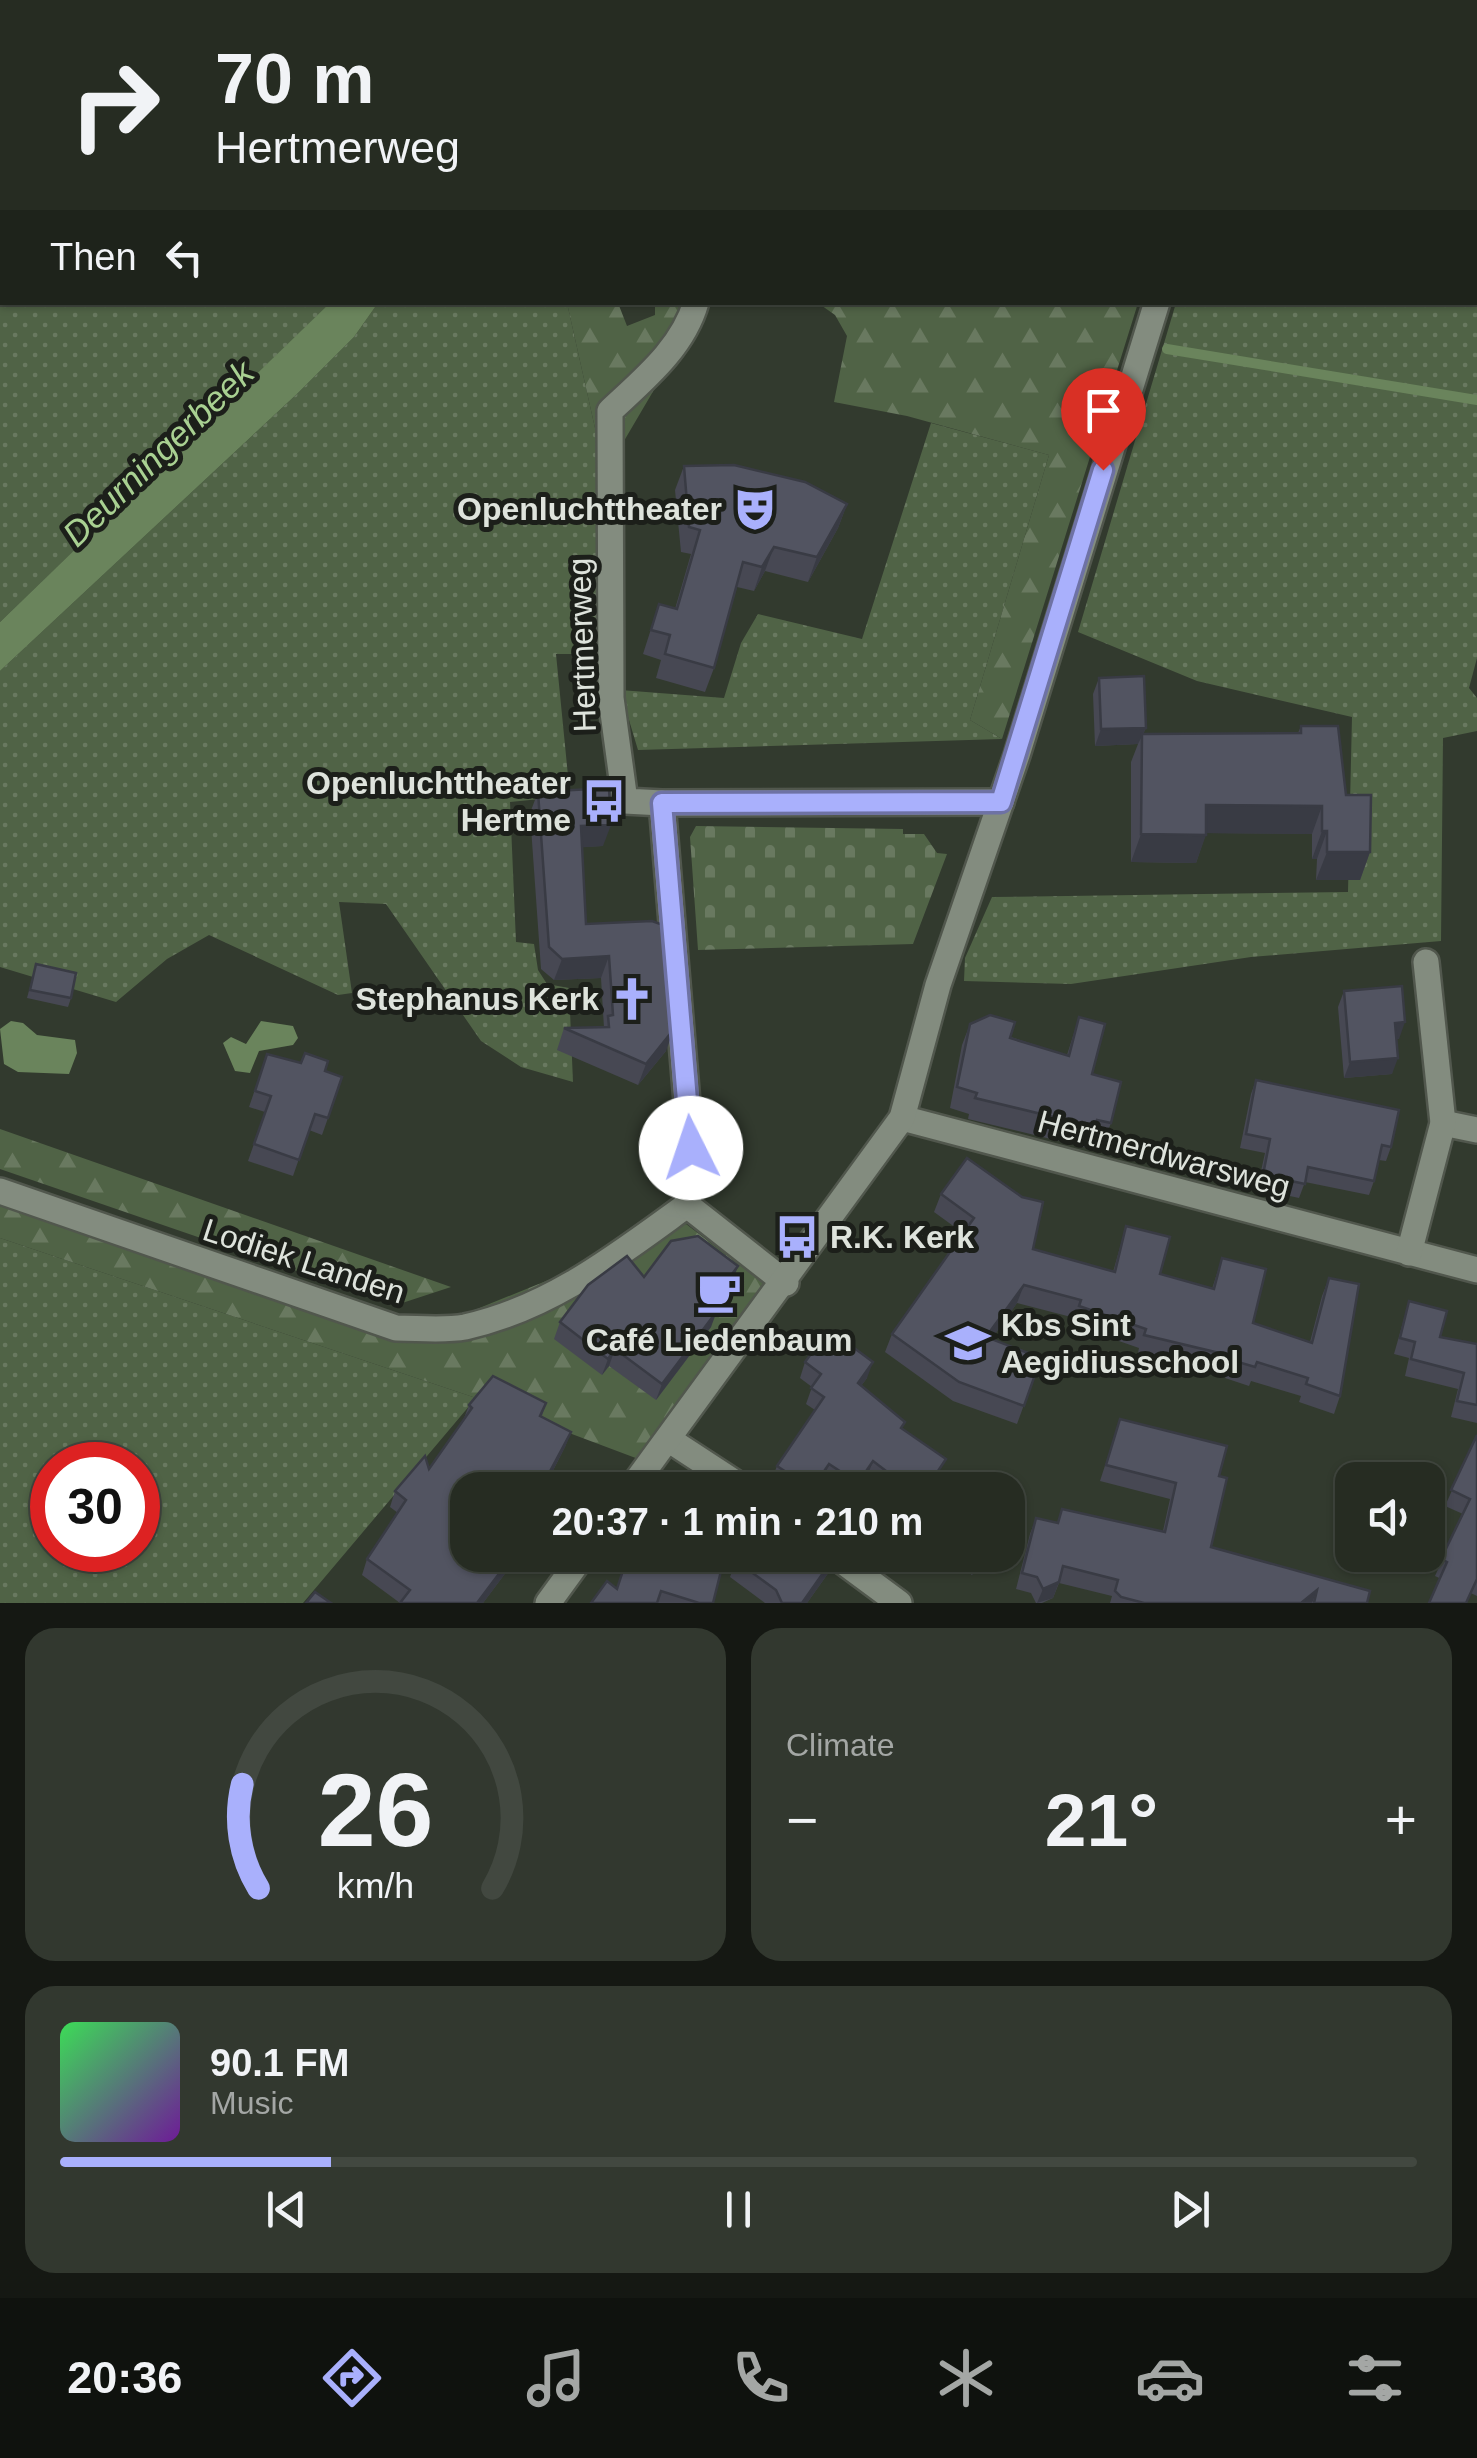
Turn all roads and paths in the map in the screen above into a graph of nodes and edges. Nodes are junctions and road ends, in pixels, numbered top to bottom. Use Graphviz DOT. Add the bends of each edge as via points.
graph roads {
  1 [pos="695,305"];
  2 [pos="1156,305"];
  3 [pos="1001,802"];
  4 [pos="662,803"];
  5 [pos="1426,962"];
  6 [pos="902,1118"];
  7 [pos="1442,1122"];
  8 [pos="1477,1130"];
  9 [pos="0,1190"];
  10 [pos="687,1205"];
  11 [pos="1409,1253"];
  12 [pos="1477,1270"];
  13 [pos="786,1283"];
  14 [pos="668,1439"];
  15 [pos="643,1472"];
  16 [pos="718,1472"];
  17 [pos="571,1572"];
  18 [pos="857,1572"];
  19 [pos="548,1603"];
  20 [pos="899,1603"];
  1 -- 4 [label="street, Hertmerweg" via="669,353 610,411 611,698 620,766 625,800"];
  2 -- 3 [label="street"];
  3 -- 4 [label="street, Hertmerweg"];
  3 -- 6 [label="street" via="938,985"];
  4 -- 10 [label="street" via="693,1174"];
  5 -- 7 [label="street"];
  6 -- 11 [label="street, Hertmerdwarsweg"];
  6 -- 13 [label="street"];
  7 -- 8 [label="street"];
  7 -- 11 [label="street"];
  9 -- 10 [label="street, Lodiek Landen" via="396,1328 463,1327 523,1307 584,1280"];
  10 -- 13 [label="street"];
  11 -- 12 [label="street, Hertmerdwarsweg"];
  13 -- 14 [label="street"];
  14 -- 15 [label="street"];
  14 -- 16 [label="street"];
  17 -- 19 [label="street"];
  18 -- 20 [label="street"];
}
